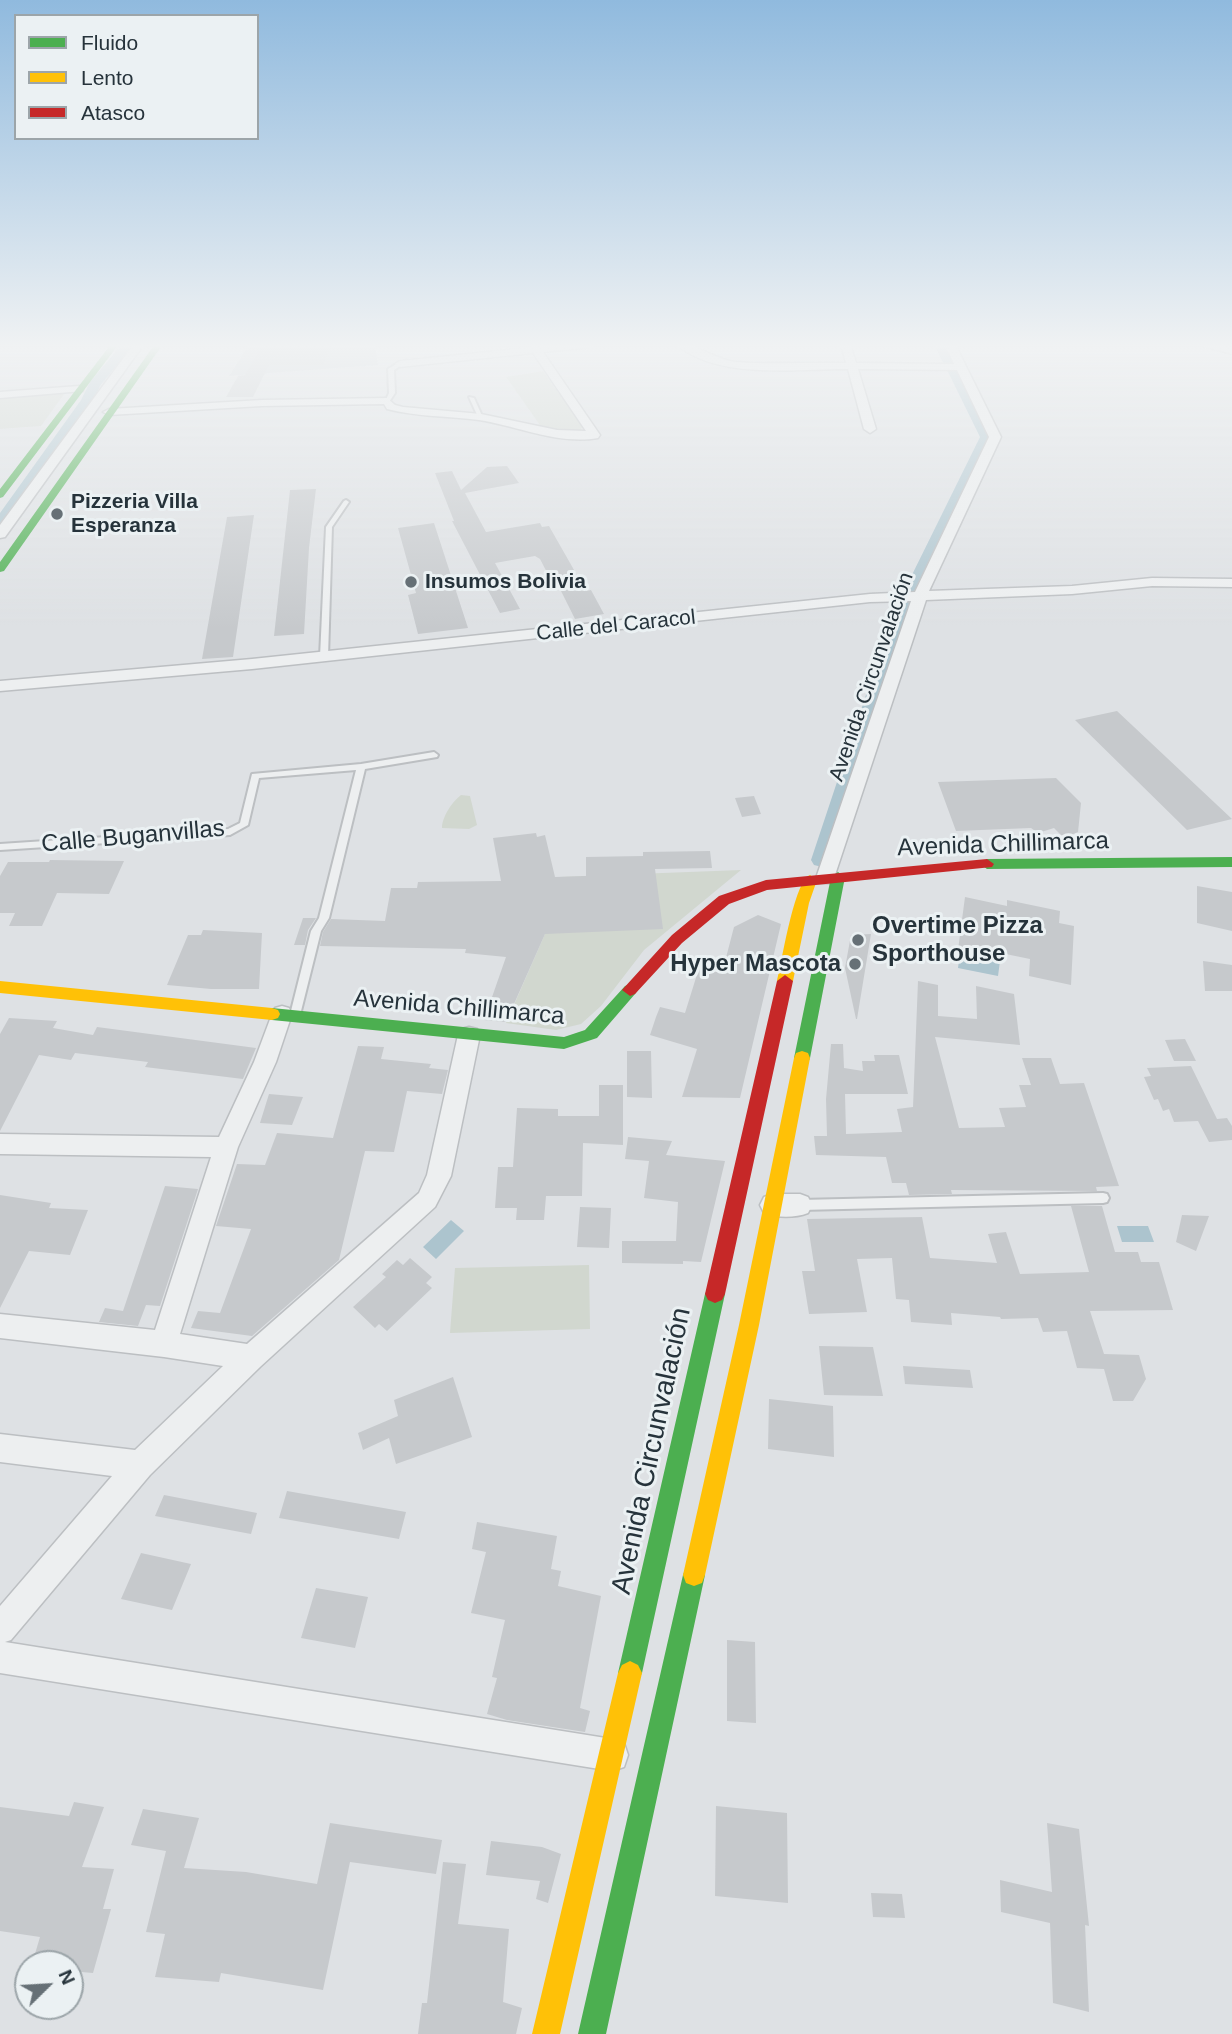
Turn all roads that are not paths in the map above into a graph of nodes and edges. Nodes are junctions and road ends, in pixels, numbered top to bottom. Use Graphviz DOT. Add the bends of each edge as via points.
graph roads {
  1 [pos="42,439"];
  2 [pos="70,439"];
  3 [pos="90,439"];
  4 [pos="995,439"];
  5 [pos="0,495"];
  6 [pos="346,502"];
  7 [pos="0,534"];
  8 [pos="0,569"];
  9 [pos="1232,583"];
  10 [pos="919,596"];
  11 [pos="324,657"];
  12 [pos="0,686"];
  13 [pos="434,755"];
  14 [pos="361,767"];
  15 [pos="0,847"];
  16 [pos="1232,862"];
  17 [pos="825,878"];
  18 [pos="0,987"];
  19 [pos="288,1015"];
  20 [pos="469,1035"];
  21 [pos="0,1144"];
  22 [pos="226,1147"];
  23 [pos="1103,1198"];
  24 [pos="772,1205"];
  25 [pos="800,1205"];
  26 [pos="0,1326"];
  27 [pos="164,1343"];
  28 [pos="251,1358"];
  29 [pos="0,1448"];
  30 [pos="140,1465"];
  31 [pos="0,1629"];
  32 [pos="0,1657"];
  33 [pos="612,1755"];
  34 [pos="546,2034"];
  35 [pos="592,2034"];
  1 -- 5 [label="main road"];
  2 -- 7 [label="street"];
  3 -- 8 [label="main road"];
  4 -- 10 [label="street, Avenida Circunvalación"];
  6 -- 11 [label="lane" via="329,527"];
  9 -- 10 [label="street, Calle del Caracol" via="1152,582"];
  10 -- 11 [label="street, Calle del Caracol"];
  10 -- 17 [label="street, Avenida Circunvalación"];
  11 -- 12 [label="street, Calle del Caracol"];
  13 -- 14 [label="lane, Calle Buganvillas"];
  14 -- 15 [label="lane, Calle Buganvillas" via="255,776 244,825 230,832"];
  14 -- 19 [label="lane" via="324,918"];
  16 -- 17 [label="main road, Avenida Chillimarca" via="971,864"];
  17 -- 20 [label="main road, Avenida Chillimarca" via="766,884 724,900 677,939 591,1034 564,1043"];
  17 -- 24 [label="main road, Avenida Circunvalación"];
  17 -- 33 [label="main road, Avenida Circunvalación" via="787,970"];
  18 -- 19 [label="main road, Avenida Chillimarca"];
  19 -- 20 [label="main road, Avenida Chillimarca"];
  19 -- 22 [label="street"];
  20 -- 28 [label="street" via="435,1189"];
  21 -- 22 [label="street"];
  22 -- 27 [label="street"];
  23 -- 25 [label="lane"];
  24 -- 25 [label="street"];
  24 -- 35 [label="main road, Avenida Circunvalación" via="750,1325"];
  26 -- 27 [label="street"];
  27 -- 28 [label="street"];
  28 -- 30 [label="street"];
  29 -- 30 [label="street"];
  30 -- 31 [label="street"];
  32 -- 33 [label="street"];
  33 -- 34 [label="main road, Avenida Circunvalación"];
}
